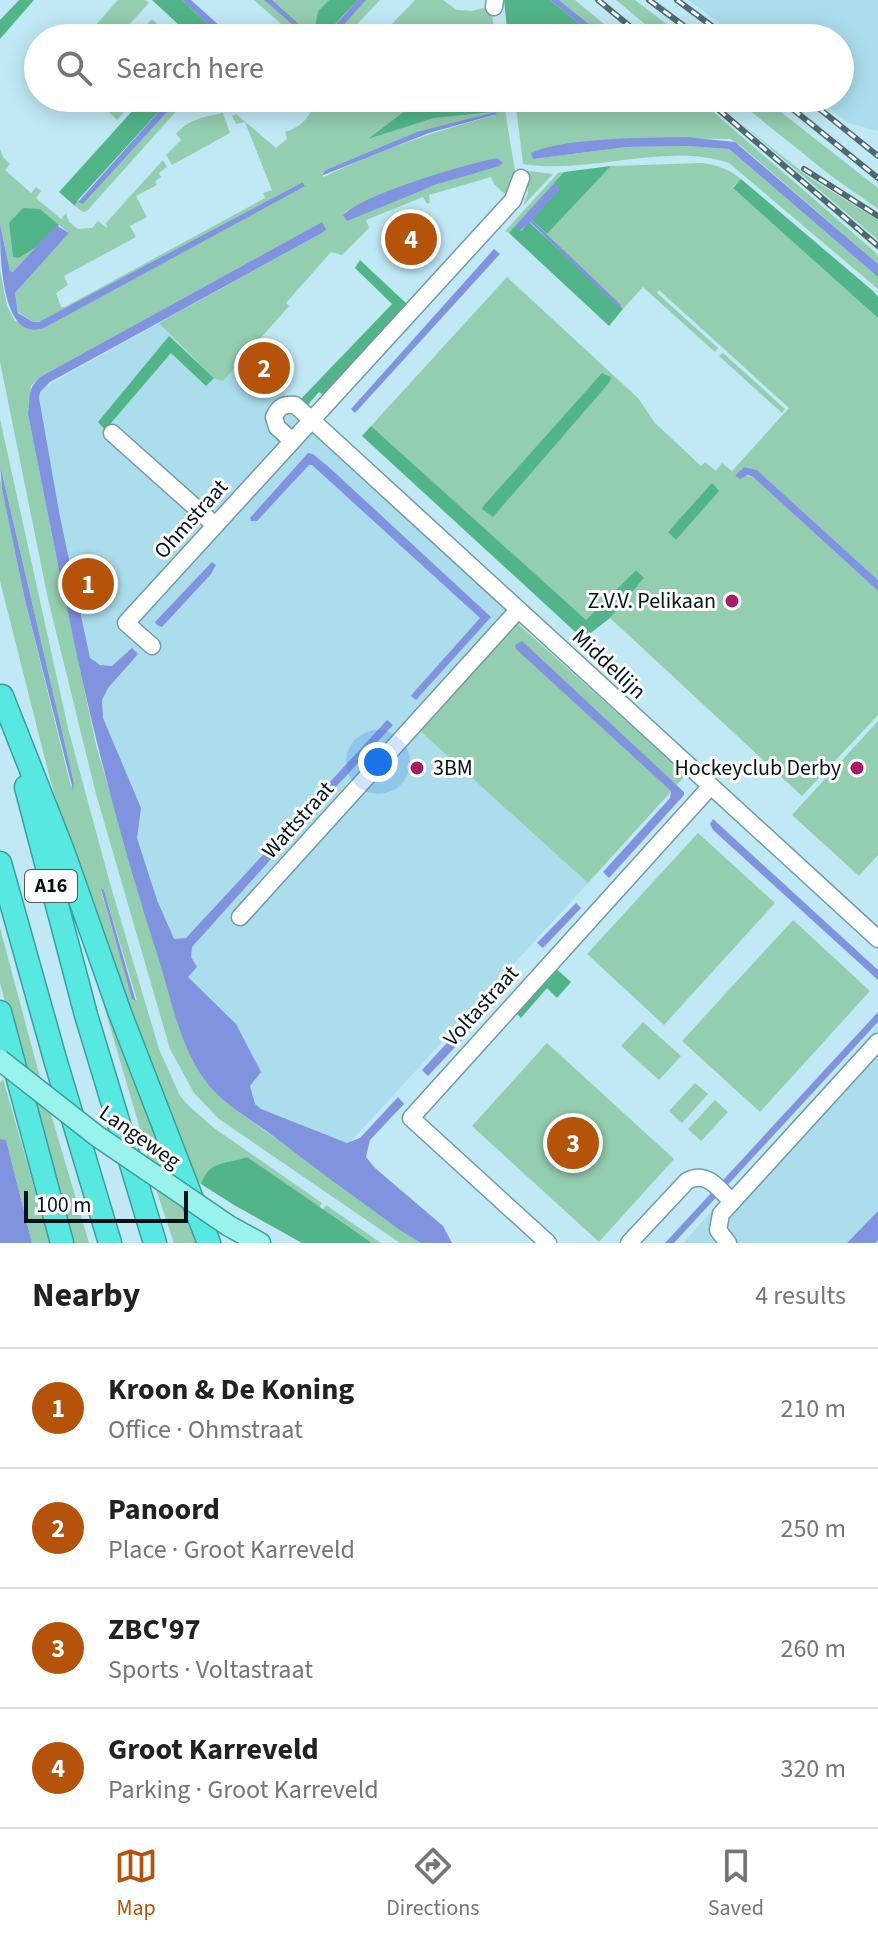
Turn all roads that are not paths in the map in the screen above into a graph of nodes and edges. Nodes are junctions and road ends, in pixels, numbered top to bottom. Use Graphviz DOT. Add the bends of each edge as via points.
graph roads {
  1 [pos="521,178"];
  2 [pos="311,420"];
  3 [pos="112,433"];
  4 [pos="292,441"];
  5 [pos="215,525"];
  6 [pos="518,610"];
  7 [pos="152,646"];
  8 [pos="1,690"];
  9 [pos="710,787"];
  10 [pos="0,863"];
  11 [pos="240,917"];
  12 [pos="878,939"];
  13 [pos="0,1012"];
  14 [pos="878,1042"];
  15 [pos="0,1060"];
  16 [pos="732,1202"];
  17 [pos="62,1243"];
  18 [pos="110,1243"];
  19 [pos="155,1243"];
  20 [pos="209,1243"];
  21 [pos="260,1243"];
  22 [pos="548,1243"];
  23 [pos="629,1243"];
  24 [pos="728,1243"];
  1 -- 2 [label="street, Ohmstraat" via="513,200"];
  2 -- 4 [label="street, Ohmstraat"];
  2 -- 4 [label="street" via="295,405 278,408 277,427"];
  2 -- 6 [label="street, Middellijn"];
  3 -- 5 [label="street"];
  4 -- 5 [label="street, Ohmstraat"];
  5 -- 7 [label="street, Ohmstraat" via="126,623"];
  6 -- 9 [label="street, Middellijn"];
  6 -- 11 [label="street, Wattstraat"];
  8 -- 19 [label="highway, A16" via="86,1015"];
  8 -- 20 [label="highway, A16"];
  9 -- 12 [label="street, Middellijn"];
  9 -- 22 [label="street, Voltastraat" via="411,1118"];
  10 -- 18 [label="highway, A16"];
  13 -- 17 [label="highway"];
  14 -- 16 [label="street"];
  15 -- 21 [label="main road, Langeweg, bridge" via="97,1136"];
  16 -- 23 [label="street" via="713,1183 694,1177"];
  16 -- 24 [label="street" via="717,1225"];
}
